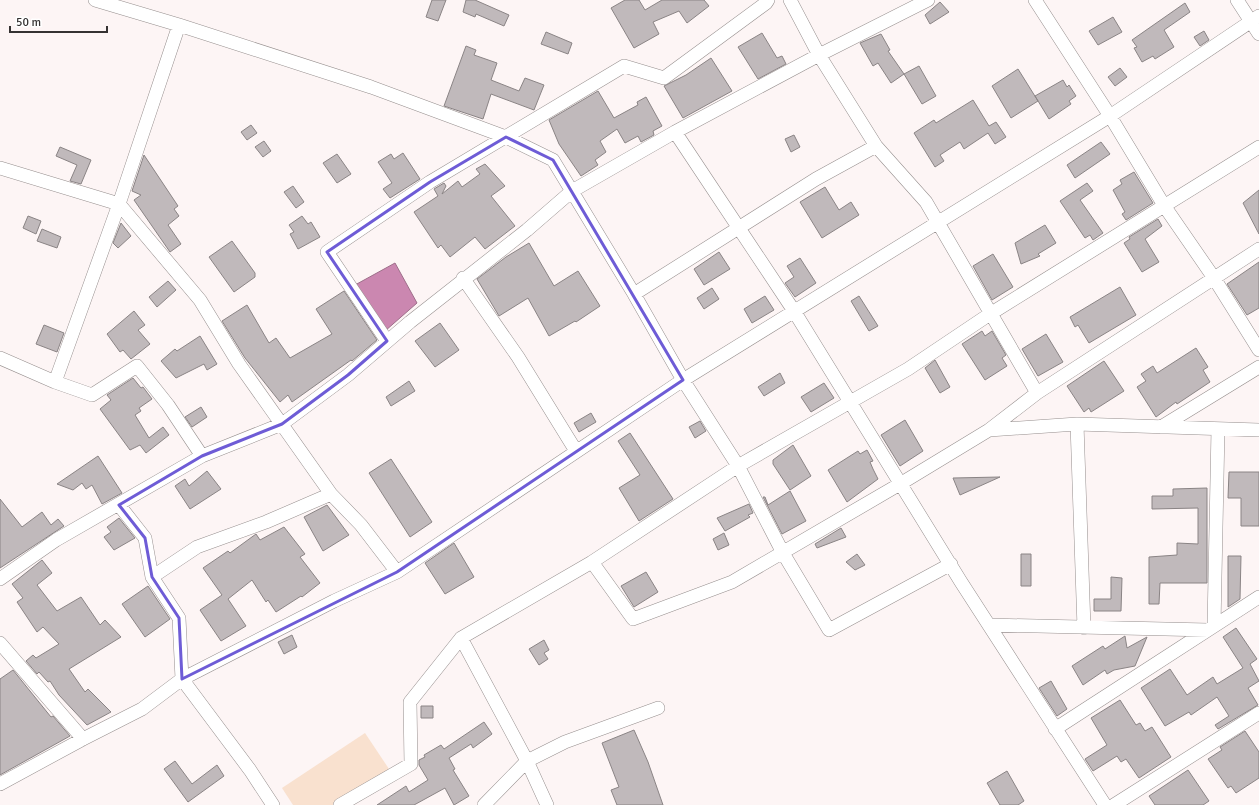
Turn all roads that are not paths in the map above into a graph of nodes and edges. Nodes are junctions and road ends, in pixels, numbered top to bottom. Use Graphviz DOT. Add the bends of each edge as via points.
graph roads {
  1 [pos="95,0"];
  2 [pos="768,0"];
  3 [pos="790,0"];
  4 [pos="928,0"];
  5 [pos="1035,0"];
  6 [pos="1237,0"];
  7 [pos="1255,18"];
  8 [pos="179,25"];
  9 [pos="1259,34"];
  10 [pos="819,55"];
  11 [pos="1110,116"];
  12 [pos="675,132"];
  13 [pos="506,137"];
  14 [pos="876,146"];
  15 [pos="1259,147"];
  16 [pos="0,168"];
  17 [pos="572,191"];
  18 [pos="118,204"];
  19 [pos="1165,207"];
  20 [pos="938,224"];
  21 [pos="738,228"];
  22 [pos="1259,249"];
  23 [pos="464,278"];
  24 [pos="1214,278"];
  25 [pos="634,294"];
  26 [pos="794,311"];
  27 [pos="990,314"];
  28 [pos="387,341"];
  29 [pos="1259,350"];
  30 [pos="0,358"];
  31 [pos="1259,367"];
  32 [pos="682,380"];
  33 [pos="55,382"];
  34 [pos="1037,393"];
  35 [pos="851,402"];
  36 [pos="282,424"];
  37 [pos="1077,424"];
  38 [pos="1161,427"];
  39 [pos="1218,429"];
  40 [pos="989,430"];
  41 [pos="1259,430"];
  42 [pos="576,451"];
  43 [pos="202,456"];
  44 [pos="738,466"];
  45 [pos="900,484"];
  46 [pos="331,494"];
  47 [pos="119,505"];
  48 [pos="783,553"];
  49 [pos="592,562"];
  50 [pos="951,564"];
  51 [pos="397,572"];
  52 [pos="152,577"];
  53 [pos="0,579"];
  54 [pos="1259,598"];
  55 [pos="989,625"];
  56 [pos="1084,628"];
  57 [pos="1211,628"];
  58 [pos="461,638"];
  59 [pos="0,643"];
  60 [pos="182,679"];
  61 [pos="658,708"];
  62 [pos="1259,713"];
  63 [pos="1055,729"];
  64 [pos="83,738"];
  65 [pos="527,761"];
  66 [pos="0,784"];
  67 [pos="273,805"];
  68 [pos="340,805"];
  69 [pos="484,805"];
  70 [pos="548,805"];
  71 [pos="1105,805"];
  72 [pos="1114,805"];
  1 -- 8 [label="street"];
  2 -- 13 [label="street" via="664,78 624,66"];
  3 -- 10 [label="street"];
  4 -- 10 [label="street"];
  5 -- 11 [label="street"];
  6 -- 7 [label="street"];
  7 -- 9 [label="street"];
  7 -- 11 [label="street"];
  8 -- 13 [label="street" via="371,87"];
  8 -- 18 [label="street"];
  10 -- 12 [label="street"];
  10 -- 14 [label="street"];
  11 -- 19 [label="street"];
  11 -- 20 [label="street"];
  12 -- 17 [label="street"];
  12 -- 21 [label="street"];
  13 -- 17 [label="street" via="553,160"];
  13 -- 28 [label="street" via="430,182 327,252"];
  14 -- 20 [label="street" via="926,202"];
  14 -- 21 [label="street" via="816,179"];
  15 -- 19 [label="street"];
  16 -- 18 [label="street"];
  17 -- 23 [label="street" via="527,230"];
  17 -- 25 [label="street"];
  18 -- 33 [label="street"];
  18 -- 36 [label="street" via="200,300 238,364"];
  19 -- 24 [label="street"];
  19 -- 27 [label="street"];
  20 -- 26 [label="street"];
  20 -- 27 [label="street"];
  21 -- 25 [label="street"];
  21 -- 26 [label="street"];
  22 -- 24 [label="street"];
  23 -- 28 [label="street"];
  23 -- 42 [label="street" via="518,357"];
  24 -- 29 [label="street"];
  24 -- 34 [label="street"];
  25 -- 32 [label="street"];
  26 -- 32 [label="street"];
  26 -- 35 [label="street"];
  27 -- 34 [label="street"];
  27 -- 35 [label="street" via="908,369"];
  28 -- 36 [label="street" via="348,375"];
  30 -- 33 [label="street"];
  31 -- 38 [label="street"];
  32 -- 42 [label="street"];
  32 -- 44 [label="street"];
  33 -- 43 [label="street" via="92,395 137,366 168,405"];
  34 -- 40 [label="street"];
  35 -- 44 [label="street"];
  35 -- 45 [label="street"];
  36 -- 43 [label="street"];
  36 -- 46 [label="street"];
  37 -- 38 [label="street"];
  37 -- 40 [label="street"];
  37 -- 56 [label="street"];
  38 -- 39 [label="street"];
  39 -- 41 [label="street"];
  39 -- 57 [label="street"];
  40 -- 45 [label="street"];
  42 -- 51 [label="street"];
  43 -- 47 [label="street"];
  44 -- 48 [label="street"];
  44 -- 49 [label="street"];
  45 -- 48 [label="street"];
  45 -- 50 [label="street"];
  46 -- 51 [label="street" via="361,525"];
  46 -- 52 [label="street" via="266,522 197,547"];
  47 -- 52 [label="street" via="145,538"];
  47 -- 53 [label="street" via="56,540"];
  48 -- 49 [label="street" via="732,582 633,619"];
  48 -- 50 [label="street" via="829,630"];
  49 -- 58 [label="street"];
  50 -- 55 [label="street"];
  51 -- 60 [label="street" via="334,600"];
  52 -- 60 [label="street" via="179,618"];
  54 -- 57 [label="street"];
  55 -- 56 [label="street"];
  55 -- 63 [label="street"];
  56 -- 57 [label="street"];
  57 -- 63 [label="street"];
  58 -- 65 [label="street"];
  58 -- 68 [label="street" via="410,702 411,764"];
  59 -- 64 [label="street"];
  60 -- 64 [label="street" via="142,709"];
  60 -- 67 [label="street"];
  61 -- 65 [label="street" via="565,742"];
  62 -- 72 [label="street"];
  63 -- 71 [label="street"];
  64 -- 66 [label="street"];
  65 -- 69 [label="street"];
  65 -- 70 [label="street"];
}
